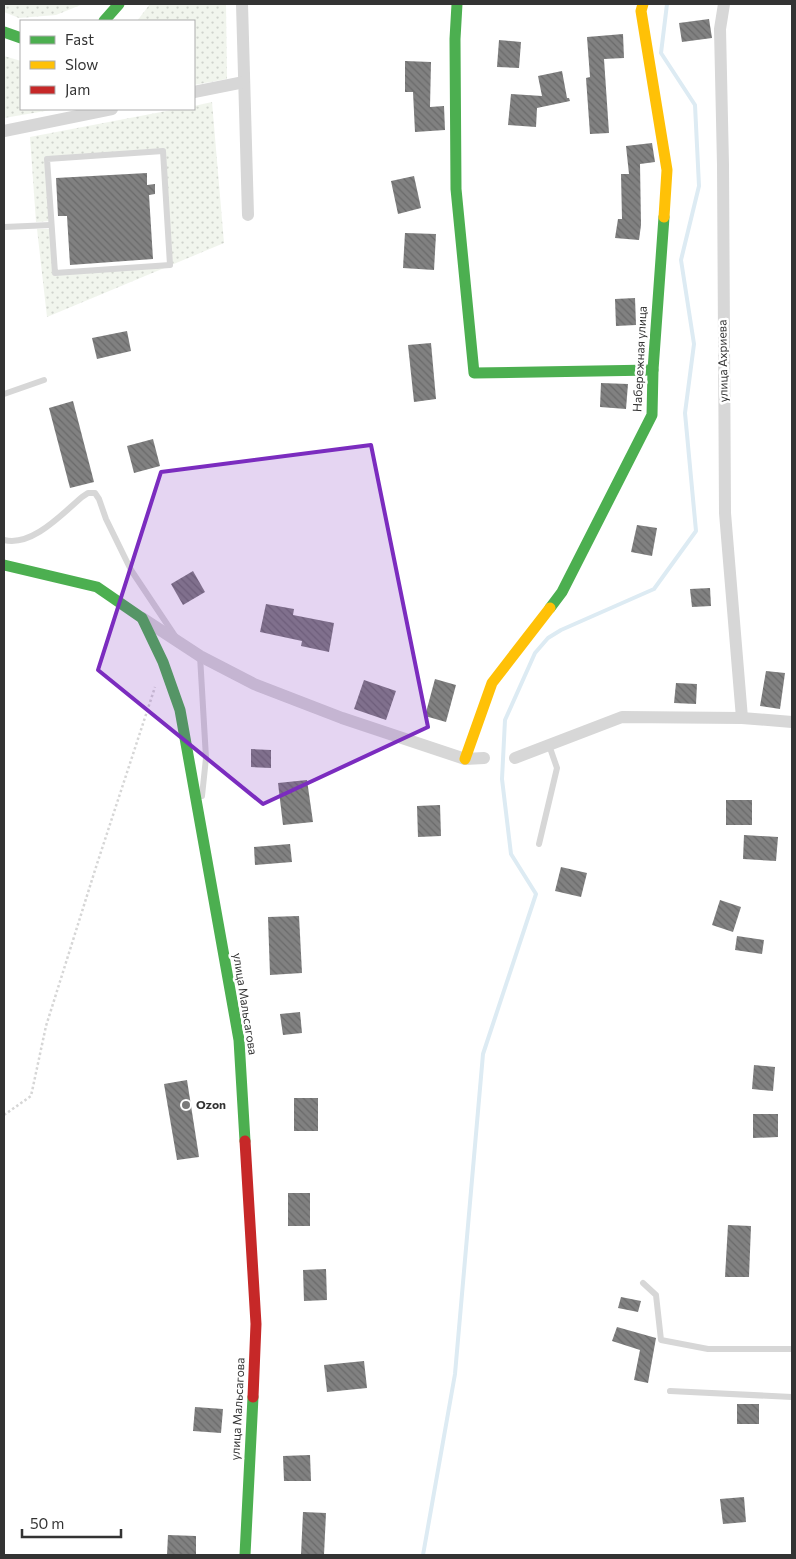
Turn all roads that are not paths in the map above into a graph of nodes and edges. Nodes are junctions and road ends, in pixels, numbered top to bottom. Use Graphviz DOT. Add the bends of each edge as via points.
graph roads {
  1 [pos="119,4"];
  2 [pos="242,4"];
  3 [pos="457,4"];
  4 [pos="643,4"];
  5 [pos="724,4"];
  6 [pos="105,20"];
  7 [pos="4,32"];
  8 [pos="20,38"];
  9 [pos="244,82"];
  10 [pos="195,92"];
  11 [pos="107,110"];
  12 [pos="4,131"];
  13 [pos="248,215"];
  14 [pos="51,225"];
  15 [pos="4,226"];
  16 [pos="652,370"];
  17 [pos="44,380"];
  18 [pos="4,394"];
  19 [pos="4,540"];
  20 [pos="4,565"];
  21 [pos="142,618"];
  22 [pos="179,642"];
  23 [pos="200,656"];
  24 [pos="742,718"];
  25 [pos="792,722"];
  26 [pos="549,745"];
  27 [pos="484,758"];
  28 [pos="515,758"];
  29 [pos="465,759"];
  30 [pos="199,814"];
  31 [pos="539,844"];
  32 [pos="644,1283"];
  33 [pos="792,1349"];
  34 [pos="670,1392"];
  35 [pos="792,1397"];
  36 [pos="245,1555"];
  1 -- 6 [label="main road"];
  2 -- 9 [label="street"];
  3 -- 16 [label="main road" via="456,189 474,373"];
  4 -- 16 [label="main road, Набережная улица" via="641,11 668,170"];
  5 -- 24 [label="street, улица Ахриева" via="720,29 725,513"];
  7 -- 8 [label="main road"];
  9 -- 10 [label="street"];
  9 -- 13 [label="street"];
  11 -- 12 [label="street"];
  14 -- 14 [label="lane" via="47,159 162,150 170,265 55,273"];
  14 -- 15 [label="lane"];
  16 -- 29 [label="main road, Набережная улица" via="652,415 562,592 492,683"];
  17 -- 18 [label="lane"];
  19 -- 22 [label="lane" via="13,542 43,530 82,497 88,493 95,494 131,570"];
  20 -- 21 [label="main road, улица Мальсагова" via="97,587"];
  21 -- 22 [label="street"];
  21 -- 30 [label="main road, улица Мальсагова" via="163,662 180,710"];
  22 -- 23 [label="street"];
  23 -- 29 [label="street" via="298,702"];
  23 -- 30 [label="lane" via="206,758"];
  24 -- 25 [label="street"];
  24 -- 26 [label="street" via="622,717"];
  26 -- 28 [label="street"];
  26 -- 31 [label="lane" via="557,768"];
  27 -- 29 [label="street"];
  30 -- 36 [label="main road, улица Мальсагова" via="240,1050 256,1324"];
  32 -- 33 [label="lane" via="656,1295 661,1340 708,1349"];
  34 -- 35 [label="lane"];
}
